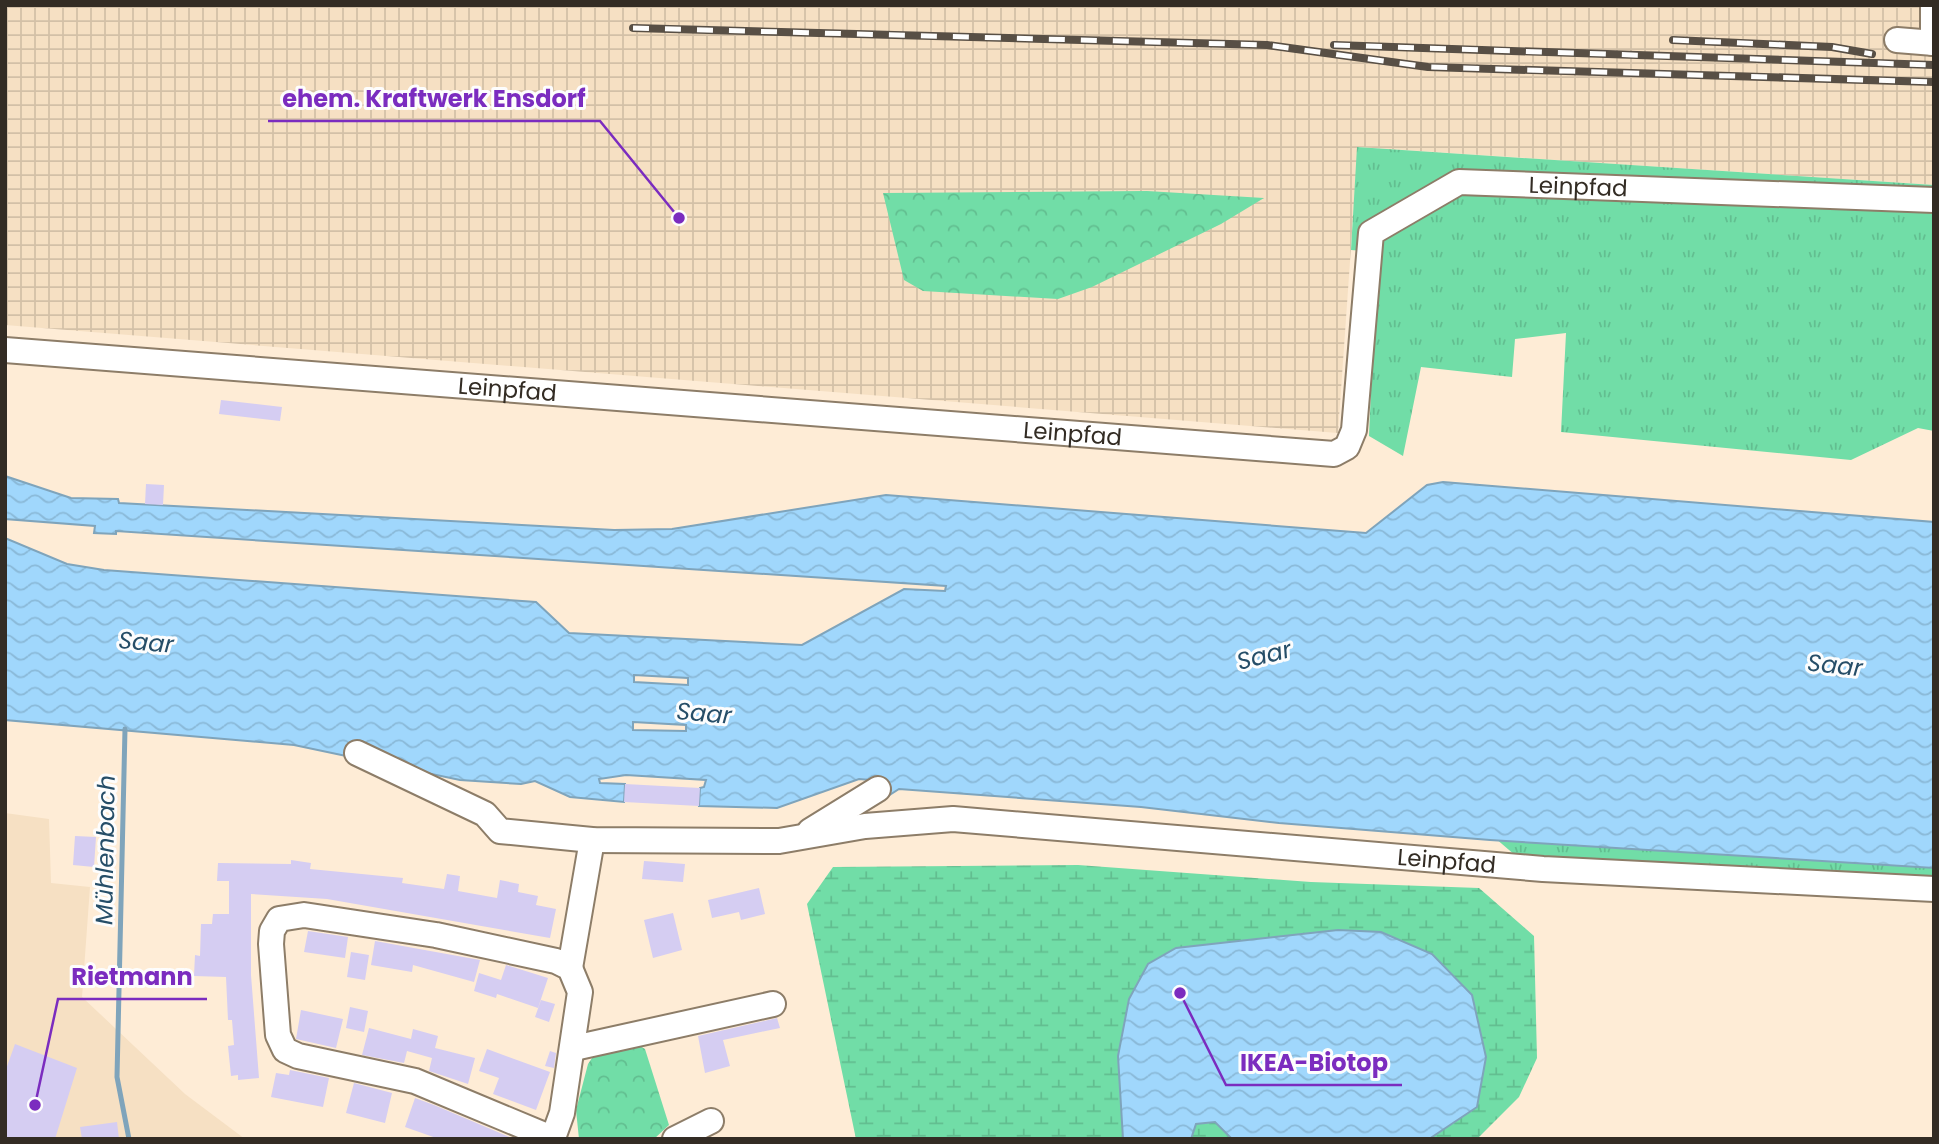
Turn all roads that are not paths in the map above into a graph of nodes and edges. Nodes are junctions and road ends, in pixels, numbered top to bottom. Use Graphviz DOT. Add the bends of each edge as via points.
graph roads {
  1 [pos="1933,5"];
  2 [pos="1897,40"];
  3 [pos="1933,43"];
  4 [pos="1934,200"];
  5 [pos="5,350"];
  6 [pos="357,753"];
  7 [pos="878,789"];
  8 [pos="592,839"];
  9 [pos="795,840"];
  10 [pos="1934,890"];
  11 [pos="570,968"];
  12 [pos="773,1004"];
  13 [pos="574,1048"];
  14 [pos="711,1121"];
  15 [pos="553,1138"];
  16 [pos="675,1139"];
  1 -- 3 [label="street"];
  2 -- 3 [label="street"];
  4 -- 5 [label="street, Leinpfad" via="1459,182 1370,233 1354,430 1347,447 1334,454"];
  6 -- 8 [label="street, Leinpfad" via="485,814 500,831"];
  7 -- 9 [label="street"];
  8 -- 9 [label="street, Leinpfad"];
  8 -- 11 [label="street"];
  9 -- 10 [label="street, Leinpfad" via="865,826 953,819 1543,869"];
  11 -- 13 [label="street" via="580,992"];
  11 -- 15 [label="street" via="436,935 304,915 279,919 272,931 278,1035 285,1050 415,1081"];
  12 -- 13 [label="street"];
  13 -- 15 [label="street"];
  14 -- 16 [label="street"];
}
